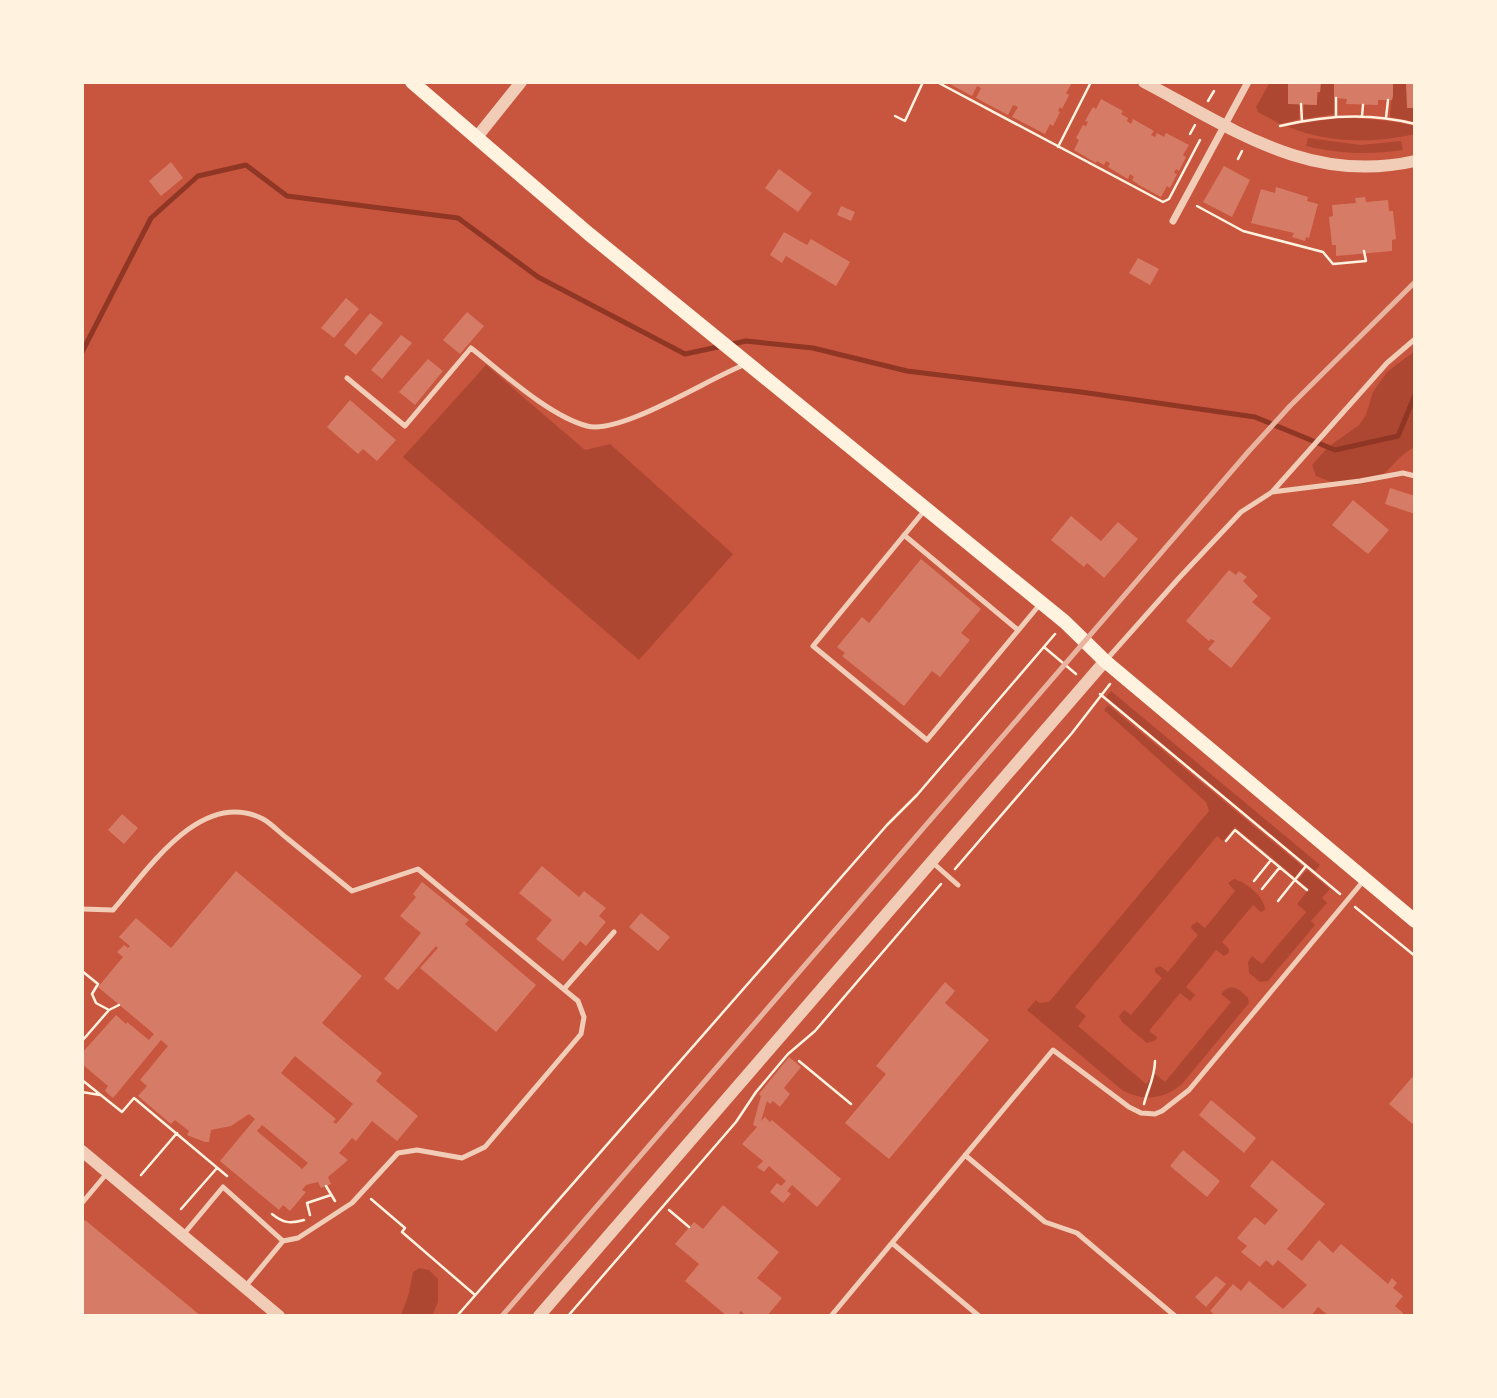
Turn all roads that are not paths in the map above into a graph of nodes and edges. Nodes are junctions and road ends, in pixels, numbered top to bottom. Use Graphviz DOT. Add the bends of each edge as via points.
graph roads {
  1 [pos="412,82"];
  2 [pos="521,82"];
  3 [pos="1144,82"];
  4 [pos="1248,82"];
  5 [pos="1225,125"];
  6 [pos="477,136"];
  7 [pos="1415,161"];
  8 [pos="1173,221"];
  9 [pos="1415,339"];
  10 [pos="743,358"];
  11 [pos="347,378"];
  12 [pos="1415,476"];
  13 [pos="1272,492"];
  14 [pos="926,508"];
  15 [pos="904,535"];
  16 [pos="1041,603"];
  17 [pos="1018,630"];
  18 [pos="1105,662"];
  19 [pos="932,862"];
  20 [pos="1365,879"];
  21 [pos="957,885"];
  22 [pos="82,909"];
  23 [pos="1415,921"];
  24 [pos="614,932"];
  25 [pos="564,989"];
  26 [pos="82,1150"];
  27 [pos="965,1155"];
  28 [pos="108,1172"];
  29 [pos="82,1203"];
  30 [pos="183,1235"];
  31 [pos="283,1241"];
  32 [pos="892,1242"];
  33 [pos="245,1287"];
  34 [pos="279,1316"];
  35 [pos="539,1316"];
  36 [pos="831,1316"];
  37 [pos="979,1316"];
  38 [pos="1175,1316"];
  1 -- 6 [label="main road"];
  2 -- 6 [label="street"];
  3 -- 5 [label="street"];
  4 -- 5 [label="street"];
  5 -- 7 [label="street" via="1292,157 1323,164 1381,166"];
  5 -- 8 [label="street"];
  6 -- 10 [label="main road"];
  9 -- 13 [label="lane" via="1387,363"];
  10 -- 11 [label="lane" via="645,413 596,427 562,414 471,348 405,426"];
  10 -- 14 [label="main road"];
  12 -- 13 [label="lane" via="1403,473"];
  13 -- 18 [label="lane" via="1241,512"];
  14 -- 15 [label="lane"];
  14 -- 16 [label="main road"];
  15 -- 17 [label="lane"];
  15 -- 17 [label="lane" via="813,646 927,740"];
  16 -- 17 [label="lane"];
  16 -- 18 [label="main road"];
  18 -- 19 [label="street"];
  18 -- 20 [label="main road"];
  19 -- 21 [label="lane"];
  19 -- 35 [label="street"];
  20 -- 23 [label="main road"];
  20 -- 27 [label="lane" via="1189,1090 1162,1111 1141,1113 1129,1107 1053,1050"];
  22 -- 25 [label="lane" via="113,910 190,828 214,815 243,812 263,820 352,891 418,869"];
  24 -- 25 [label="lane"];
  25 -- 31 [label="lane" via="582,1010 581,1034 493,1140 462,1158 417,1150 398,1153 333,1217 298,1238"];
  26 -- 28 [label="street"];
  27 -- 32 [label="lane"];
  27 -- 38 [label="lane" via="1045,1222 1077,1233"];
  28 -- 29 [label="lane"];
  28 -- 30 [label="street"];
  30 -- 31 [label="lane" via="223,1187"];
  30 -- 33 [label="street"];
  31 -- 33 [label="lane"];
  32 -- 36 [label="lane"];
  32 -- 37 [label="lane"];
  33 -- 34 [label="street"];
}
